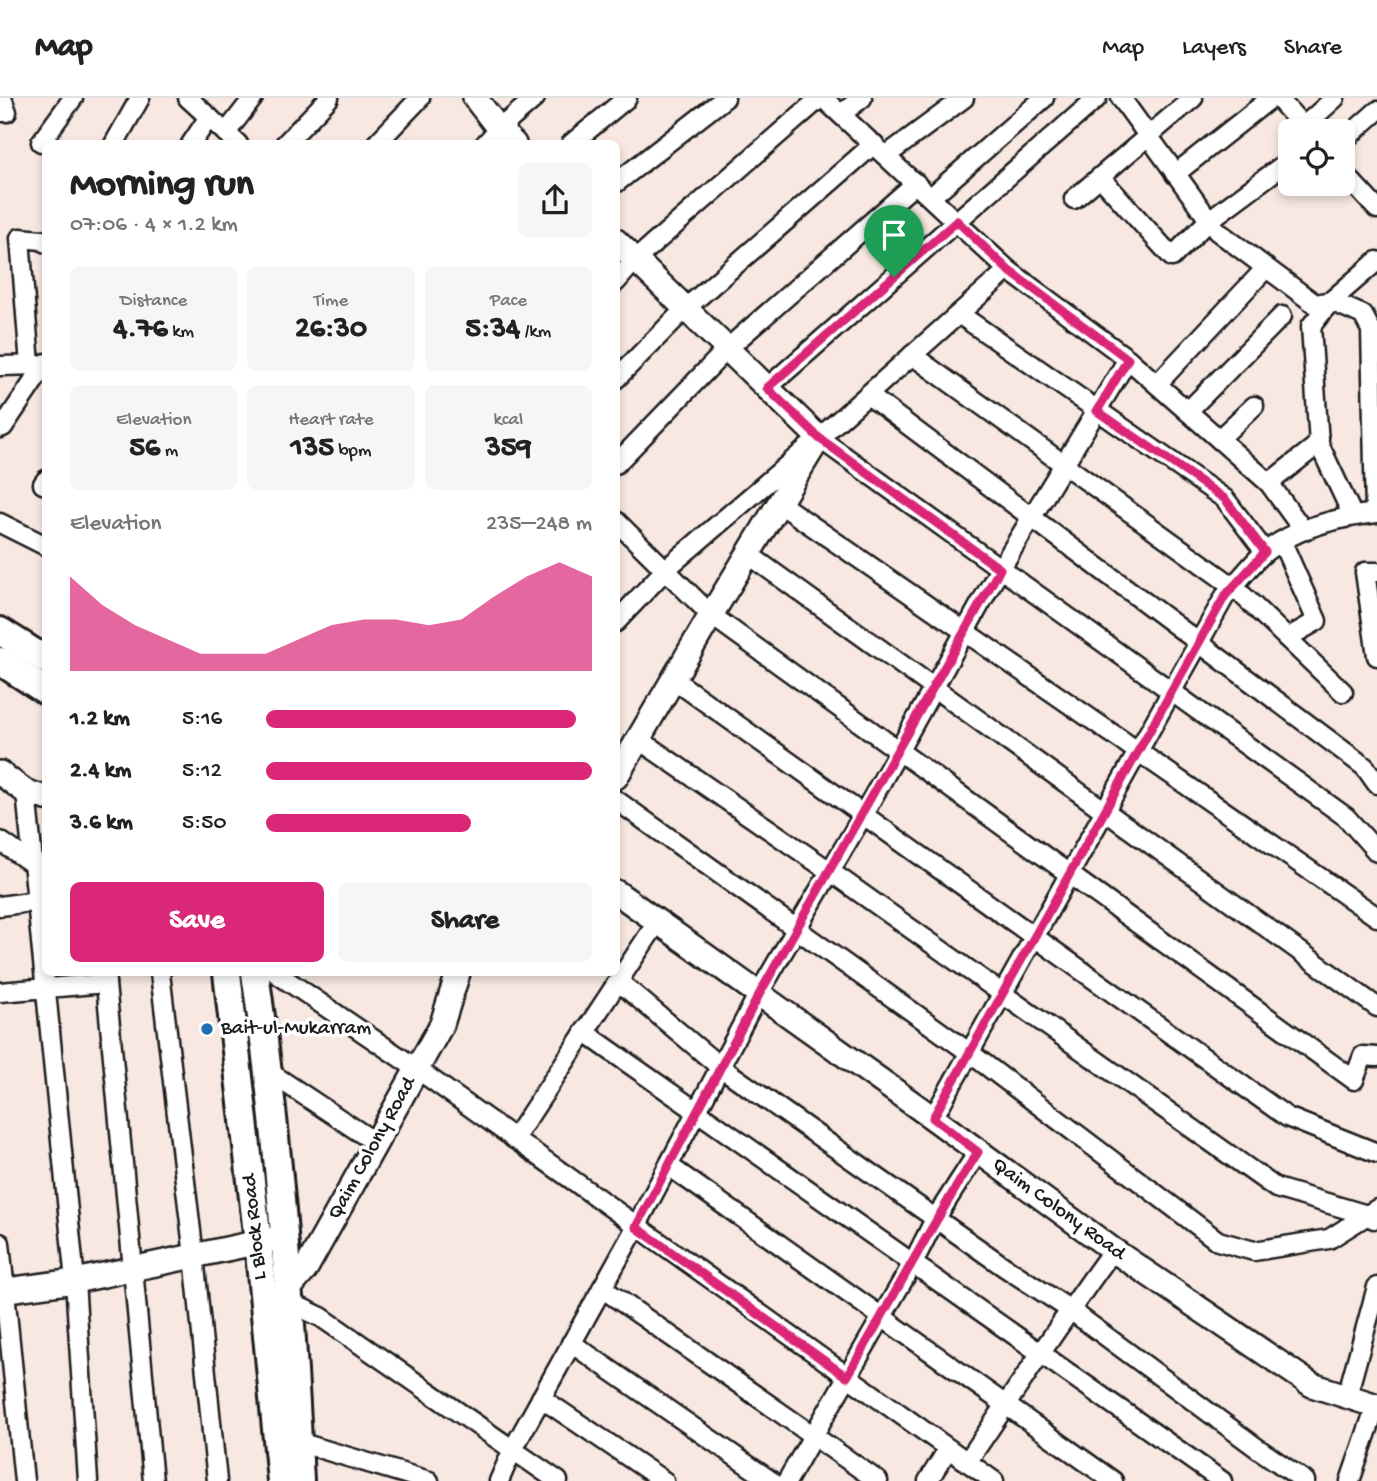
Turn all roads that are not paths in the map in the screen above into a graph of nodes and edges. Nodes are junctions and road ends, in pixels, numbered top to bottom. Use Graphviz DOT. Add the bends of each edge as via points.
graph roads {
  1 [pos="2,98"];
  2 [pos="73,98"];
  3 [pos="140,98"];
  4 [pos="188,98"];
  5 [pos="253,98"];
  6 [pos="329,98"];
  7 [pos="420,98"];
  8 [pos="475,98"];
  9 [pos="535,98"];
  10 [pos="627,98"];
  11 [pos="725,98"];
  12 [pos="821,98"];
  13 [pos="862,98"];
  14 [pos="964,98"];
  15 [pos="1044,98"];
  16 [pos="1097,98"];
  17 [pos="1121,98"];
  18 [pos="1193,98"];
  19 [pos="1271,98"];
  20 [pos="1278,98"];
  21 [pos="1335,98"];
  22 [pos="1377,111"];
  23 [pos="0,112"];
  24 [pos="841,114"];
  25 [pos="209,117"];
  26 [pos="1296,119"];
  27 [pos="1315,119"];
  28 [pos="1355,130"];
  29 [pos="1149,137"];
  30 [pos="232,138"];
  31 [pos="499,139"];
  32 [pos="42,140"];
  33 [pos="116,140"];
  34 [pos="194,140"];
  35 [pos="289,140"];
  36 [pos="380,140"];
  37 [pos="576,140"];
  38 [pos="881,150"];
  39 [pos="1278,169"];
  40 [pos="1175,174"];
  41 [pos="1101,178"];
  42 [pos="620,180"];
  43 [pos="916,183"];
  44 [pos="1355,185"];
  45 [pos="931,197"];
  46 [pos="1074,199"];
  47 [pos="1377,209"];
  48 [pos="957,221"];
  49 [pos="1208,221"];
  50 [pos="42,240"];
  51 [pos="620,245"];
  52 [pos="635,260"];
  53 [pos="1377,261"];
  54 [pos="1266,268"];
  55 [pos="1008,270"];
  56 [pos="620,277"];
  57 [pos="1331,301"];
  58 [pos="686,308"];
  59 [pos="958,314"];
  60 [pos="1282,316"];
  61 [pos="727,348"];
  62 [pos="912,355"];
  63 [pos="1128,359"];
  64 [pos="40,364"];
  65 [pos="0,366"];
  66 [pos="620,375"];
  67 [pos="1157,384"];
  68 [pos="767,388"];
  69 [pos="868,395"];
  70 [pos="1254,406"];
  71 [pos="1097,411"];
  72 [pos="1188,411"];
  73 [pos="0,428"];
  74 [pos="819,438"];
  75 [pos="1319,438"];
  76 [pos="1219,439"];
  77 [pos="620,460"];
  78 [pos="1064,465"];
  79 [pos="1269,483"];
  80 [pos="779,503"];
  81 [pos="1376,513"];
  82 [pos="1353,516"];
  83 [pos="1032,517"];
  84 [pos="0,523"];
  85 [pos="620,524"];
  86 [pos="1303,530"];
  87 [pos="1282,542"];
  88 [pos="42,544"];
  89 [pos="1265,552"];
  90 [pos="748,554"];
  91 [pos="666,569"];
  92 [pos="1000,569"];
  93 [pos="1377,572"];
  94 [pos="1234,587"];
  95 [pos="711,615"];
  96 [pos="620,618"];
  97 [pos="0,631"];
  98 [pos="965,632"];
  99 [pos="1287,638"];
  100 [pos="1199,643"];
  101 [pos="1377,656"];
  102 [pos="42,657"];
  103 [pos="0,661"];
  104 [pos="673,680"];
  105 [pos="42,688"];
  106 [pos="933,688"];
  107 [pos="1172,692"];
  108 [pos="1343,692"];
  109 [pos="628,746"];
  110 [pos="898,751"];
  111 [pos="1138,752"];
  112 [pos="620,767"];
  113 [pos="0,773"];
  114 [pos="1377,784"];
  115 [pos="36,795"];
  116 [pos="620,803"];
  117 [pos="1105,811"];
  118 [pos="863,815"];
  119 [pos="0,841"];
  120 [pos="1377,852"];
  121 [pos="33,864"];
  122 [pos="830,871"];
  123 [pos="1070,874"];
  124 [pos="620,895"];
  125 [pos="37,901"];
  126 [pos="0,906"];
  127 [pos="1377,917"];
  128 [pos="658,921"];
  129 [pos="796,929"];
  130 [pos="1035,937"];
  131 [pos="42,949"];
  132 [pos="45,976"];
  133 [pos="160,976"];
  134 [pos="227,976"];
  135 [pos="255,976"];
  136 [pos="280,976"];
  137 [pos="457,976"];
  138 [pos="106,978"];
  139 [pos="618,981"];
  140 [pos="46,988"];
  141 [pos="0,992"];
  142 [pos="760,993"];
  143 [pos="1003,994"];
  144 [pos="1377,1007"];
  145 [pos="584,1032"];
  146 [pos="970,1053"];
  147 [pos="1377,1057"];
  148 [pos="719,1066"];
  149 [pos="417,1069"];
  150 [pos="269,1073"];
  151 [pos="698,1110"];
  152 [pos="933,1118"];
  153 [pos="514,1139"];
  154 [pos="376,1143"];
  155 [pos="978,1152"];
  156 [pos="1377,1153"];
  157 [pos="669,1166"];
  158 [pos="1374,1215"];
  159 [pos="935,1219"];
  160 [pos="636,1227"];
  161 [pos="271,1240"];
  162 [pos="0,1243"];
  163 [pos="1113,1250"];
  164 [pos="194,1255"];
  165 [pos="913,1263"];
  166 [pos="134,1269"];
  167 [pos="75,1281"];
  168 [pos="1377,1287"];
  169 [pos="602,1288"];
  170 [pos="2,1290"];
  171 [pos="281,1302"];
  172 [pos="1069,1309"];
  173 [pos="882,1317"];
  174 [pos="571,1343"];
  175 [pos="1042,1354"];
  176 [pos="847,1377"];
  177 [pos="1347,1396"];
  178 [pos="541,1398"];
  179 [pos="1006,1405"];
  180 [pos="1377,1406"];
  181 [pos="813,1437"];
  182 [pos="298,1442"];
  183 [pos="513,1449"];
  184 [pos="948,1449"];
  185 [pos="967,1462"];
  186 [pos="24,1481"];
  187 [pos="88,1481"];
  188 [pos="153,1481"];
  189 [pos="217,1481"];
  190 [pos="281,1481"];
  191 [pos="300,1481"];
  192 [pos="429,1481"];
  193 [pos="499,1481"];
  194 [pos="558,1481"];
  195 [pos="664,1481"];
  196 [pos="771,1481"];
  197 [pos="787,1481"];
  198 [pos="878,1481"];
  199 [pos="928,1481"];
  200 [pos="994,1481"];
  201 [pos="1113,1481"];
  202 [pos="1222,1481"];
  203 [pos="1305,1481"];
  204 [pos="1350,1481"];
  1 -- 23 [label="street" via="7,112"];
  2 -- 32 [label="street"];
  3 -- 33 [label="street"];
  4 -- 25 [label="street"];
  5 -- 30 [label="street"];
  6 -- 35 [label="street"];
  7 -- 36 [label="street"];
  8 -- 31 [label="street"];
  9 -- 31 [label="street"];
  10 -- 37 [label="street"];
  11 -- 42 [label="street"];
  12 -- 24 [label="street"];
  12 -- 52 [label="street"];
  13 -- 24 [label="street"];
  14 -- 38 [label="street"];
  15 -- 45 [label="street"];
  16 -- 48 [label="street"];
  17 -- 29 [label="street"];
  18 -- 29 [label="street"];
  19 -- 40 [label="street"];
  20 -- 26 [label="street"];
  21 -- 27 [label="street"];
  22 -- 28 [label="street"];
  24 -- 38 [label="street"];
  25 -- 30 [label="street"];
  25 -- 34 [label="street"];
  29 -- 40 [label="street"];
  29 -- 41 [label="street"];
  38 -- 43 [label="street"];
  38 -- 58 [label="street"];
  39 -- 49 [label="street"];
  40 -- 49 [label="street"];
  41 -- 46 [label="street"];
  41 -- 49 [label="street" via="1172,257"];
  43 -- 45 [label="street"];
  43 -- 61 [label="street"];
  44 -- 47 [label="street"];
  45 -- 48 [label="street"];
  48 -- 55 [label="street"];
  48 -- 68 [label="street"];
  49 -- 54 [label="street"];
  50 -- 64 [label="street" via="20,238"];
  51 -- 52 [label="street"];
  52 -- 56 [label="street"];
  52 -- 58 [label="street"];
  53 -- 57 [label="street"];
  54 -- 57 [label="street" via="1315,304"];
  54 -- 67 [label="street"];
  55 -- 59 [label="street"];
  55 -- 63 [label="street"];
  57 -- 75 [label="street" via="1311,326"];
  57 -- 81 [label="street" via="1363,315 1371,330"];
  58 -- 61 [label="street"];
  58 -- 66 [label="street"];
  59 -- 62 [label="street"];
  59 -- 71 [label="street"];
  60 -- 72 [label="street"];
  61 -- 68 [label="street"];
  61 -- 77 [label="street"];
  62 -- 69 [label="street"];
  62 -- 78 [label="street"];
  63 -- 67 [label="street"];
  63 -- 71 [label="street"];
  64 -- 65 [label="street"];
  64 -- 73 [label="street"];
  67 -- 72 [label="street"];
  68 -- 74 [label="street"];
  69 -- 74 [label="street"];
  69 -- 83 [label="street"];
  70 -- 76 [label="street"];
  71 -- 78 [label="street"];
  71 -- 89 [label="street" via="1225,499"];
  72 -- 76 [label="street"];
  74 -- 80 [label="street"];
  74 -- 91 [label="street"];
  74 -- 92 [label="street"];
  75 -- 79 [label="street" via="1316,446"];
  75 -- 82 [label="street"];
  76 -- 79 [label="street"];
  78 -- 83 [label="street"];
  78 -- 94 [label="street"];
  79 -- 86 [label="street"];
  80 -- 90 [label="street"];
  80 -- 98 [label="street"];
  81 -- 82 [label="street"];
  82 -- 86 [label="street"];
  83 -- 92 [label="street"];
  83 -- 100 [label="street"];
  84 -- 88 [label="street"];
  85 -- 91 [label="street"];
  86 -- 87 [label="street"];
  87 -- 89 [label="street"];
  87 -- 99 [label="street" via="1317,621"];
  89 -- 94 [label="street"];
  90 -- 95 [label="street"];
  90 -- 106 [label="street"];
  91 -- 95 [label="street"];
  91 -- 96 [label="street"];
  92 -- 98 [label="street"];
  92 -- 107 [label="street"];
  93 -- 101 [label="street" via="1365,572"];
  94 -- 99 [label="street"];
  94 -- 100 [label="street"];
  95 -- 104 [label="street"];
  95 -- 110 [label="street"];
  97 -- 102 [label="main road"];
  98 -- 106 [label="street"];
  98 -- 111 [label="street"];
  99 -- 108 [label="street"];
  100 -- 107 [label="street"];
  100 -- 114 [label="street" via="1365,767"];
  103 -- 105 [label="main road"];
  104 -- 109 [label="street"];
  104 -- 118 [label="street"];
  106 -- 110 [label="street"];
  106 -- 117 [label="street"];
  107 -- 111 [label="street"];
  107 -- 120 [label="street" via="1346,817"];
  109 -- 112 [label="street"];
  109 -- 122 [label="street"];
  110 -- 118 [label="street"];
  110 -- 123 [label="street"];
  111 -- 117 [label="street"];
  111 -- 127 [label="street"];
  113 -- 115 [label="street"];
  115 -- 121 [label="street"];
  116 -- 129 [label="street"];
  117 -- 123 [label="street"];
  117 -- 144 [label="street"];
  118 -- 122 [label="street"];
  118 -- 130 [label="street"];
  119 -- 121 [label="street"];
  121 -- 125 [label="street"];
  122 -- 129 [label="street"];
  122 -- 143 [label="street"];
  123 -- 130 [label="street"];
  123 -- 147 [label="street" via="1354,1080 1363,1056"];
  124 -- 128 [label="street, Qaim Colony Road"];
  125 -- 126 [label="street"];
  125 -- 131 [label="street"];
  128 -- 139 [label="street"];
  128 -- 142 [label="street, Qaim Colony Road"];
  129 -- 142 [label="street"];
  129 -- 146 [label="street"];
  130 -- 143 [label="street"];
  130 -- 156 [label="street" via="1287,1117"];
  132 -- 140 [label="street"];
  133 -- 164 [label="street"];
  134 -- 161 [label="main road, L Block Road"];
  135 -- 150 [label="main road, L Block Road"];
  136 -- 149 [label="street"];
  137 -- 149 [label="street, Qaim Colony Road" via="442,1024"];
  138 -- 140 [label="street"];
  138 -- 166 [label="street"];
  139 -- 145 [label="street"];
  139 -- 148 [label="street"];
  140 -- 141 [label="street"];
  140 -- 167 [label="street"];
  142 -- 148 [label="street"];
  142 -- 152 [label="street, Qaim Colony Road"];
  143 -- 146 [label="street"];
  143 -- 158 [label="street" via="1276,1188"];
  145 -- 151 [label="street"];
  145 -- 153 [label="street"];
  146 -- 152 [label="street"];
  146 -- 158 [label="street" via="1219,1241 1254,1251 1329,1239"];
  148 -- 151 [label="street"];
  148 -- 159 [label="street"];
  149 -- 153 [label="street"];
  149 -- 154 [label="street, Qaim Colony Road"];
  150 -- 154 [label="street"];
  150 -- 161 [label="main road, L Block Road"];
  151 -- 157 [label="street"];
  151 -- 165 [label="street"];
  152 -- 155 [label="street, Qaim Colony Road"];
  153 -- 160 [label="street"];
  154 -- 171 [label="street, Qaim Colony Road" via="305,1270"];
  155 -- 159 [label="street"];
  155 -- 163 [label="street, Qaim Colony Road"];
  157 -- 160 [label="street"];
  157 -- 173 [label="street"];
  159 -- 165 [label="street"];
  159 -- 172 [label="street"];
  160 -- 169 [label="street"];
  160 -- 176 [label="street"];
  161 -- 164 [label="street"];
  161 -- 171 [label="main road, L Block Road"];
  162 -- 170 [label="street"];
  163 -- 172 [label="street"];
  163 -- 177 [label="street, Qaim Colony Road" via="1312,1385"];
  164 -- 166 [label="street"];
  164 -- 189 [label="street"];
  165 -- 173 [label="street"];
  165 -- 175 [label="street"];
  166 -- 167 [label="street"];
  166 -- 188 [label="street"];
  167 -- 170 [label="street"];
  167 -- 187 [label="street"];
  168 -- 177 [label="street"];
  169 -- 174 [label="street"];
  169 -- 181 [label="street"];
  170 -- 186 [label="street"];
  171 -- 182 [label="main road, L Block Road"];
  171 -- 183 [label="street" via="321,1317"];
  171 -- 190 [label="main road, L Block Road"];
  172 -- 175 [label="street"];
  172 -- 203 [label="street"];
  173 -- 176 [label="street"];
  173 -- 179 [label="street"];
  174 -- 178 [label="street"];
  174 -- 196 [label="street"];
  175 -- 179 [label="street"];
  175 -- 202 [label="street"];
  176 -- 181 [label="street"];
  176 -- 184 [label="street"];
  177 -- 180 [label="street, Qaim Colony Road"];
  178 -- 183 [label="street"];
  178 -- 195 [label="street"];
  179 -- 185 [label="street"];
  179 -- 201 [label="street"];
  180 -- 204 [label="street"];
  181 -- 197 [label="street"];
  181 -- 198 [label="street"];
  182 -- 191 [label="main road, L Block Road"];
  182 -- 192 [label="street"];
  183 -- 193 [label="street"];
  183 -- 194 [label="street"];
  184 -- 185 [label="street"];
  184 -- 199 [label="street"];
  185 -- 200 [label="street"];
}
